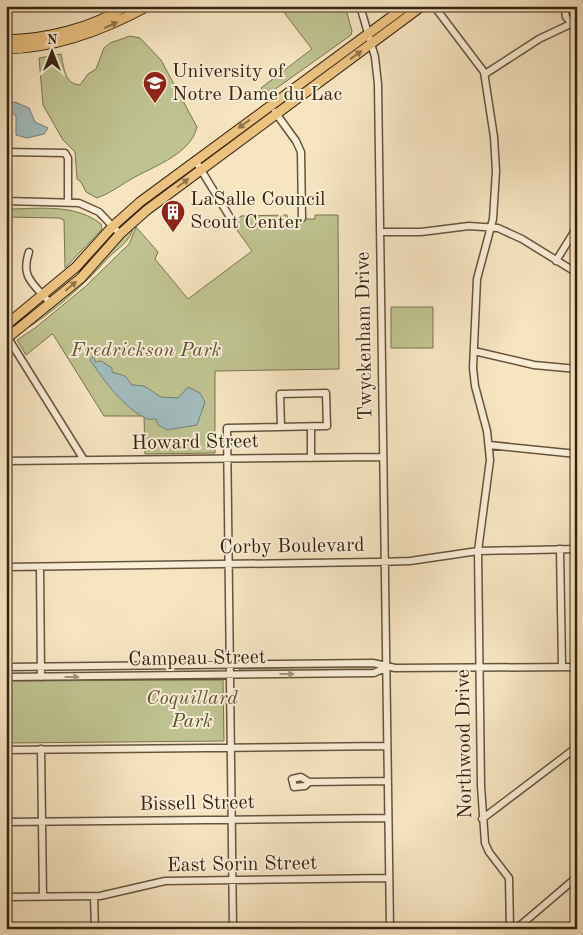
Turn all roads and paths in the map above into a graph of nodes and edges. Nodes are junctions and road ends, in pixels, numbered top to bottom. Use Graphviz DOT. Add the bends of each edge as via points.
graph roads {
  1 [pos="126,6"];
  2 [pos="360,6"];
  3 [pos="406,6"];
  4 [pos="422,6"];
  5 [pos="434,6"];
  6 [pos="564,6"];
  7 [pos="142,8"];
  8 [pos="574,22"];
  9 [pos="577,29"];
  10 [pos="368,33"];
  11 [pos="6,40"];
  12 [pos="372,44"];
  13 [pos="6,49"];
  14 [pos="485,74"];
  15 [pos="270,105"];
  16 [pos="277,113"];
  17 [pos="6,152"];
  18 [pos="195,160"];
  19 [pos="201,169"];
  20 [pos="6,201"];
  21 [pos="68,201"];
  22 [pos="302,218"];
  23 [pos="231,219"];
  24 [pos="113,226"];
  25 [pos="491,227"];
  26 [pos="577,227"];
  27 [pos="380,232"];
  28 [pos="120,234"];
  29 [pos="29,252"];
  30 [pos="556,262"];
  31 [pos="577,273"];
  32 [pos="43,295"];
  33 [pos="50,303"];
  34 [pos="6,325"];
  35 [pos="7,339"];
  36 [pos="474,351"];
  37 [pos="577,369"];
  38 [pos="281,427"];
  39 [pos="311,427"];
  40 [pos="489,445"];
  41 [pos="577,454"];
  42 [pos="311,458"];
  43 [pos="383,458"];
  44 [pos="227,459"];
  45 [pos="84,460"];
  46 [pos="6,461"];
  47 [pos="560,549"];
  48 [pos="577,549"];
  49 [pos="478,551"];
  50 [pos="384,562"];
  51 [pos="230,564"];
  52 [pos="40,566"];
  53 [pos="6,567"];
  54 [pos="231,665"];
  55 [pos="6,667"];
  56 [pos="41,667"];
  57 [pos="386,667"];
  58 [pos="479,667"];
  59 [pos="562,667"];
  60 [pos="577,667"];
  61 [pos="231,674"];
  62 [pos="6,677"];
  63 [pos="41,677"];
  64 [pos="388,746"];
  65 [pos="232,747"];
  66 [pos="577,747"];
  67 [pos="41,749"];
  68 [pos="6,750"];
  69 [pos="388,781"];
  70 [pos="309,782"];
  71 [pos="388,818"];
  72 [pos="233,819"];
  73 [pos="482,819"];
  74 [pos="42,821"];
  75 [pos="6,822"];
  76 [pos="577,877"];
  77 [pos="389,878"];
  78 [pos="232,880"];
  79 [pos="43,896"];
  80 [pos="94,896"];
  81 [pos="6,897"];
  82 [pos="94,929"];
  83 [pos="233,929"];
  84 [pos="390,929"];
  85 [pos="510,929"];
  86 [pos="516,929"];
  1 -- 11 [label="main road" via="76,28 37,38"];
  2 -- 10 [label="street, Twyckenham Drive"];
  3 -- 10 [label="main road"];
  4 -- 12 [label="main road"];
  5 -- 14 [label="street"];
  6 -- 8 [label="street" via="566,17"];
  13 -- 7 [label="main road, one-way" via="42,46 74,38 106,27"];
  8 -- 9 [label="street"];
  8 -- 14 [label="street" via="521,49"];
  10 -- 12 [label="street, Twyckenham Drive"];
  10 -- 15 [label="main road"];
  16 -- 12 [label="main road, one-way"];
  12 -- 27 [label="street, Twyckenham Drive" via="378,84"];
  14 -- 25 [label="street, Northwood Drive" via="495,154"];
  15 -- 16 [label="street"];
  15 -- 18 [label="main road, one-way"];
  16 -- 19 [label="main road"];
  16 -- 22 [label="street" via="301,152"];
  17 -- 21 [label="street" via="67,154"];
  18 -- 19 [label="street"];
  18 -- 24 [label="main road"];
  19 -- 23 [label="street"];
  28 -- 19 [label="main road, one-way"];
  20 -- 21 [label="street"];
  21 -- 24 [label="street" via="93,208"];
  24 -- 28 [label="street"];
  24 -- 32 [label="main road" via="76,267"];
  25 -- 27 [label="street"];
  25 -- 30 [label="street" via="522,239"];
  25 -- 36 [label="street, Northwood Drive" via="477,279"];
  26 -- 30 [label="street"];
  27 -- 43 [label="street, Twyckenham Drive"];
  33 -- 28 [label="main road, one-way" via="81,278"];
  29 -- 32 [label="street" via="26,272"];
  30 -- 31 [label="street"];
  32 -- 33 [label="street"];
  32 -- 34 [label="main road"];
  33 -- 35 [label="main road"];
  35 -- 45 [label="street"];
  36 -- 37 [label="street" via="534,365"];
  36 -- 40 [label="street, Northwood Drive" via="475,386"];
  38 -- 39 [label="street"];
  38 -- 39 [label="street" via="280,394 326,393 327,426"];
  38 -- 44 [label="street" via="227,428"];
  39 -- 42 [label="street"];
  40 -- 41 [label="street"];
  40 -- 49 [label="street, Northwood Drive" via="489,474"];
  42 -- 43 [label="street, Howard Street"];
  42 -- 44 [label="street, Howard Street"];
  43 -- 50 [label="street, Twyckenham Drive"];
  44 -- 45 [label="street, Howard Street"];
  44 -- 51 [label="street"];
  45 -- 46 [label="street, Howard Street"];
  47 -- 48 [label="street, Corby Boulevard"];
  47 -- 49 [label="street, Corby Boulevard"];
  47 -- 59 [label="street"];
  49 -- 50 [label="street, Corby Boulevard"];
  49 -- 58 [label="street, Northwood Drive"];
  50 -- 51 [label="street, Corby Boulevard"];
  50 -- 57 [label="street, Twyckenham Drive"];
  51 -- 52 [label="street, Corby Boulevard"];
  51 -- 54 [label="street"];
  52 -- 53 [label="street, Corby Boulevard"];
  52 -- 56 [label="street"];
  54 -- 56 [label="street, Campeau Street"];
  54 -- 57 [label="street, Campeau Street" via="373,663"];
  54 -- 61 [label="street"];
  55 -- 56 [label="street, Campeau Street"];
  56 -- 63 [label="street"];
  57 -- 58 [label="street, Campeau Street"];
  61 -- 57 [label="street, Campeau Street, one-way" via="374,673"];
  57 -- 64 [label="street, Twyckenham Drive"];
  58 -- 59 [label="street, Campeau Street"];
  58 -- 73 [label="street, Northwood Drive"];
  59 -- 60 [label="street, Campeau Street"];
  63 -- 61 [label="street, Campeau Street, one-way"];
  61 -- 65 [label="street"];
  62 -- 63 [label="street, Campeau Street"];
  64 -- 65 [label="street"];
  64 -- 69 [label="street, Twyckenham Drive"];
  65 -- 67 [label="street"];
  65 -- 72 [label="street"];
  66 -- 73 [label="street"];
  67 -- 68 [label="street"];
  67 -- 74 [label="street"];
  69 -- 70 [label="street"];
  69 -- 71 [label="street, Twyckenham Drive"];
  71 -- 72 [label="street, Bissell Street"];
  71 -- 77 [label="street, Twyckenham Drive"];
  72 -- 74 [label="street, Bissell Street"];
  72 -- 78 [label="street"];
  73 -- 85 [label="street, Northwood Drive" via="489,852 508,878"];
  74 -- 75 [label="street, Bissell Street"];
  74 -- 79 [label="street"];
  76 -- 86 [label="street"];
  77 -- 78 [label="street, East Sorin Street"];
  77 -- 84 [label="street, Twyckenham Drive"];
  78 -- 80 [label="street, East Sorin Street" via="165,881"];
  78 -- 83 [label="street"];
  79 -- 80 [label="street, East Sorin Street"];
  79 -- 81 [label="street, East Sorin Street"];
  80 -- 82 [label="street"];
}
